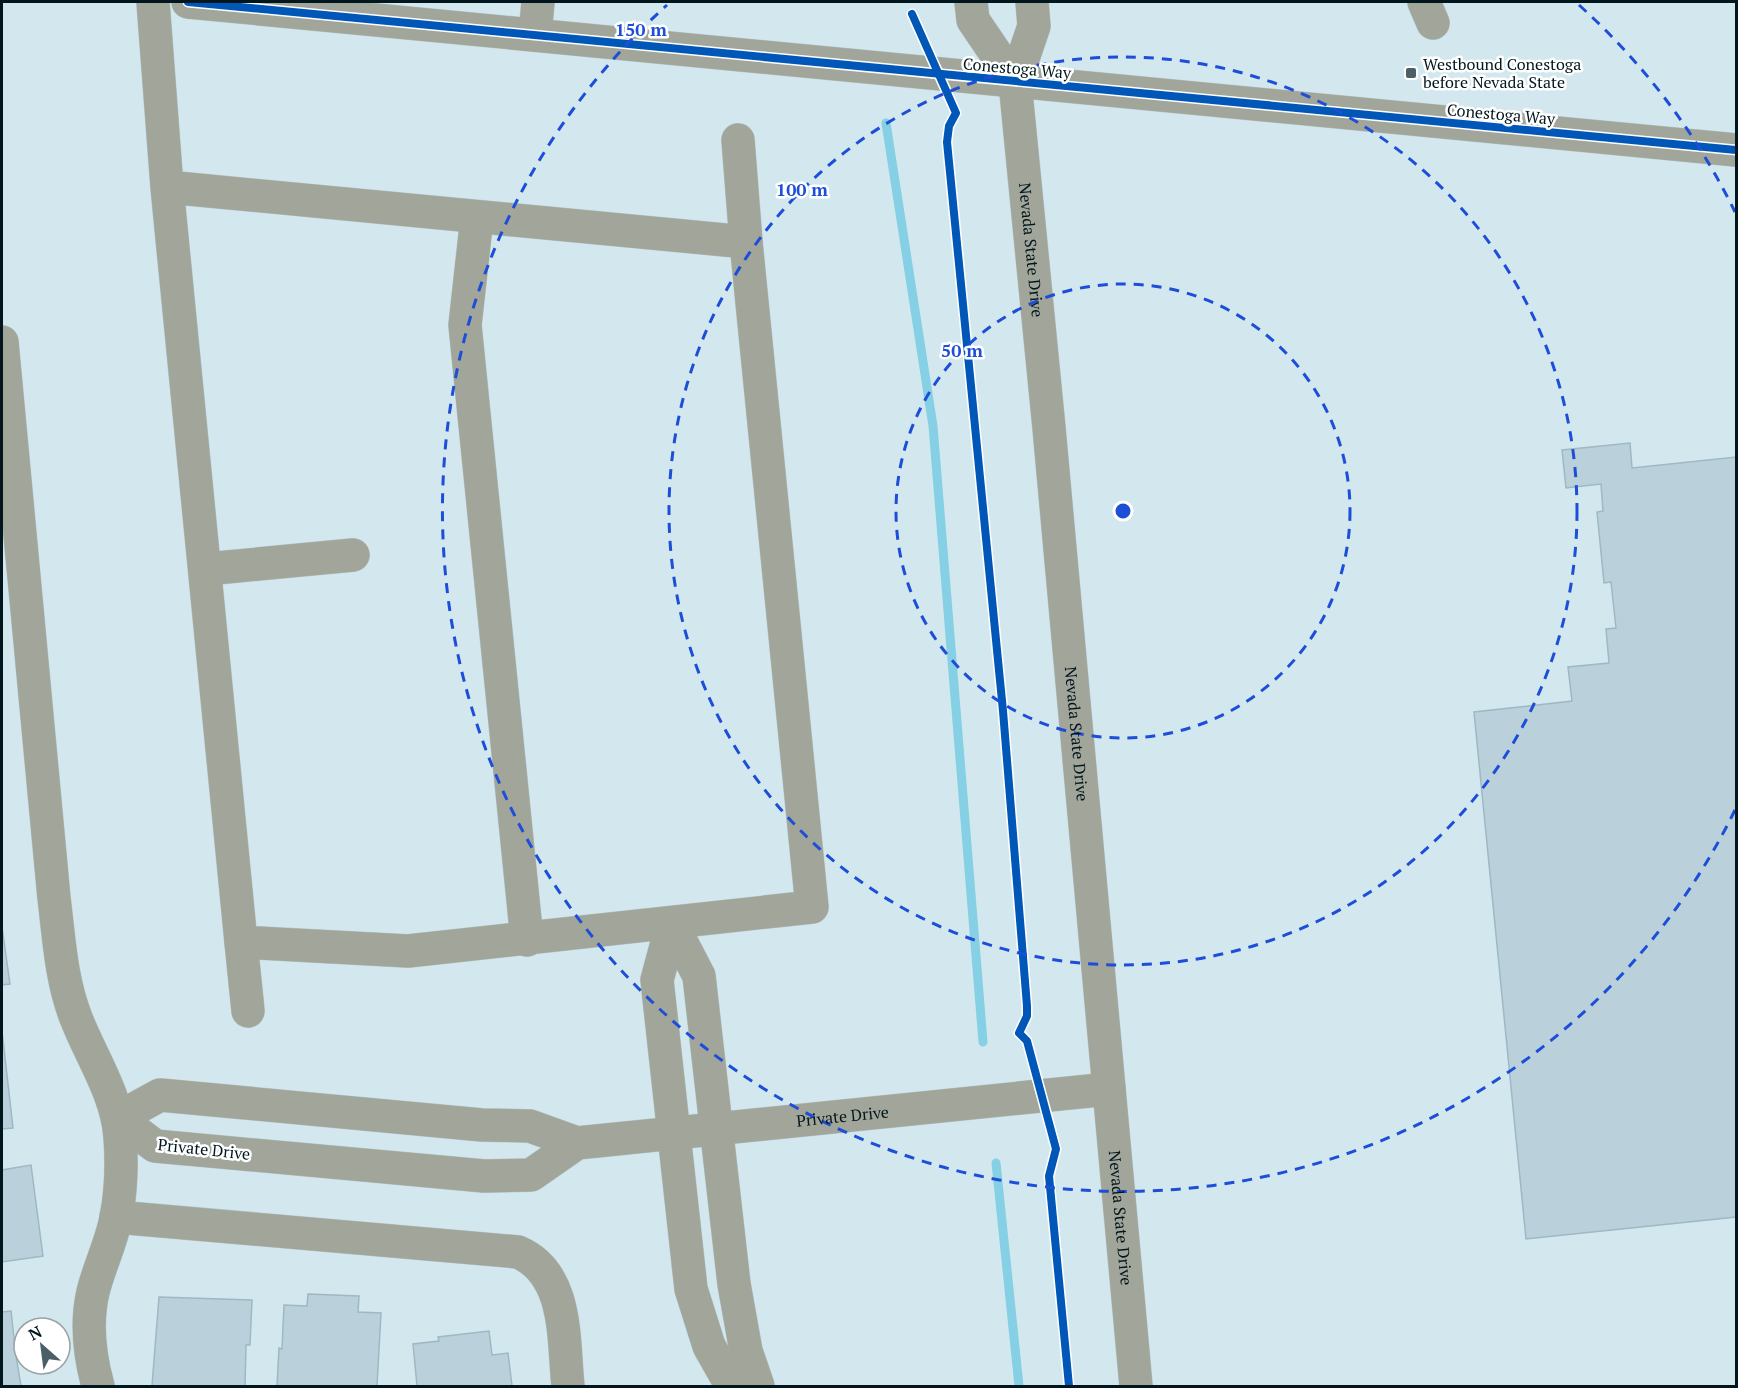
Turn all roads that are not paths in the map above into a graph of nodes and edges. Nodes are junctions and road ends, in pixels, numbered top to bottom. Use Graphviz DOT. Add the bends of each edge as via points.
graph roads {
  1 [pos="153,2"];
  2 [pos="188,2"];
  3 [pos="537,2"];
  4 [pos="971,2"];
  5 [pos="1032,2"];
  6 [pos="535,35"];
  7 [pos="1015,82"];
  8 [pos="738,140"];
  9 [pos="1737,150"];
  10 [pos="167,187"];
  11 [pos="477,218"];
  12 [pos="746,242"];
  13 [pos="2,342"];
  14 [pos="9,500"];
  15 [pos="354,555"];
  16 [pos="206,569"];
  17 [pos="672,924"];
  18 [pos="527,940"];
  19 [pos="241,942"];
  20 [pos="702,1002"];
  21 [pos="660,1007"];
  22 [pos="248,1011"];
  23 [pos="1109,1089"];
  24 [pos="118,1118"];
  25 [pos="716,1129"];
  26 [pos="674,1133"];
  27 [pos="577,1143"];
  28 [pos="116,1217"];
  29 [pos="98,1386"];
  30 [pos="568,1386"];
  31 [pos="736,1386"];
  32 [pos="758,1386"];
  33 [pos="1136,1386"];
  1 -- 10 [label="street"];
  2 -- 6 [label="street, Conestoga Way"];
  3 -- 6 [label="street"];
  4 -- 7 [label="street, Nevada State Drive" via="972,20"];
  5 -- 7 [label="street, Nevada State Drive" via="1034,26"];
  6 -- 7 [label="street, Conestoga Way"];
  7 -- 9 [label="street, Conestoga Way"];
  7 -- 23 [label="street, Nevada State Drive"];
  8 -- 12 [label="street"];
  10 -- 11 [label="street"];
  10 -- 16 [label="street"];
  11 -- 12 [label="street"];
  11 -- 18 [label="street" via="465,326"];
  12 -- 17 [label="street" via="812,906"];
  13 -- 14 [label="street"];
  14 -- 24 [label="street" via="66,985"];
  15 -- 16 [label="street"];
  16 -- 19 [label="street"];
  17 -- 18 [label="street"];
  17 -- 20 [label="street" via="699,975"];
  17 -- 21 [label="street" via="657,980"];
  18 -- 19 [label="street" via="408,951"];
  19 -- 22 [label="street"];
  20 -- 21 [label="street"];
  20 -- 25 [label="street"];
  21 -- 26 [label="street"];
  23 -- 25 [label="street, Private Drive"];
  23 -- 33 [label="street, Nevada State Drive"];
  24 -- 27 [label="street, Private Drive" via="160,1095 482,1125 530,1126"];
  24 -- 27 [label="street, Private Drive" via="155,1146 484,1176 531,1175"];
  24 -- 28 [label="street" via="121,1169"];
  25 -- 26 [label="street, Private Drive"];
  25 -- 32 [label="street" via="734,1284 746,1351"];
  26 -- 27 [label="street, Private Drive"];
  26 -- 31 [label="street" via="690,1289 709,1346"];
  28 -- 29 [label="street" via="93,1292 91,1348"];
  28 -- 30 [label="street" via="518,1252 542,1267 552,1283 559,1304"];
}
